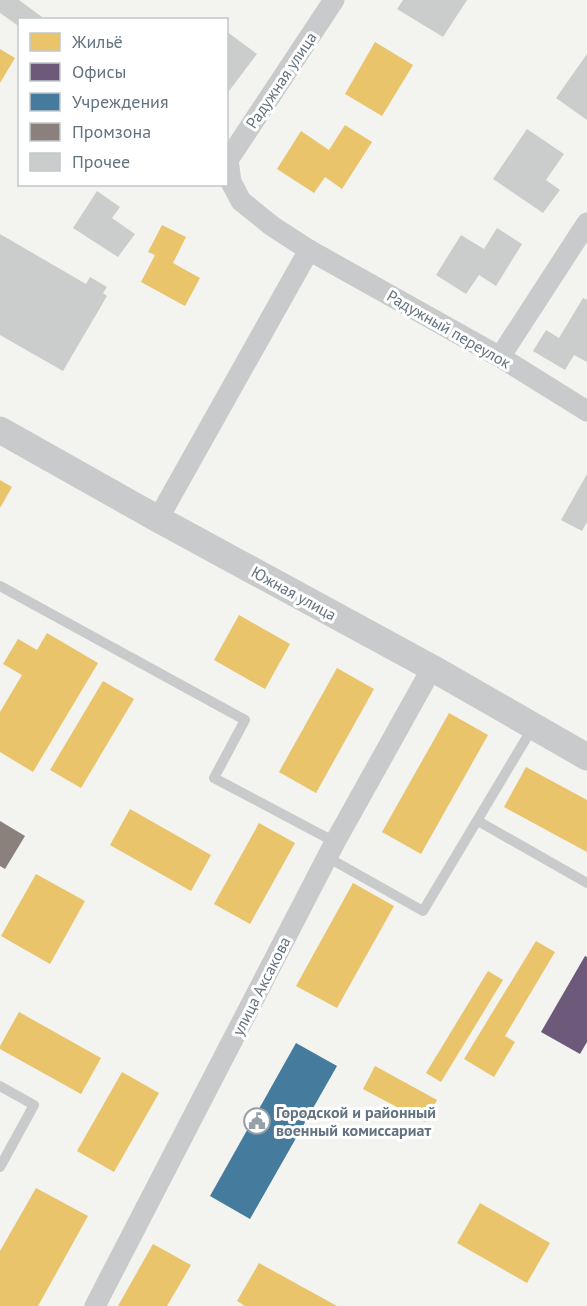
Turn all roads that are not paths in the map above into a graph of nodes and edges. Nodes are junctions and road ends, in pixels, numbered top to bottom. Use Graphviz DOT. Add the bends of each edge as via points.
graph roads {
  1 [pos="334,0"];
  2 [pos="228,160"];
  3 [pos="587,223"];
  4 [pos="309,250"];
  5 [pos="500,357"];
  6 [pos="587,411"];
  7 [pos="0,430"];
  8 [pos="158,519"];
  9 [pos="0,586"];
  10 [pos="432,668"];
  11 [pos="533,726"];
  12 [pos="587,757"];
  13 [pos="478,821"];
  14 [pos="331,849"];
  15 [pos="587,883"];
  16 [pos="0,1086"];
  17 [pos="0,1167"];
  18 [pos="95,1306"];
  1 -- 2 [label="street, Радужная улица"];
  2 -- 4 [label="street, Радужный переулок" via="231,182 241,201"];
  3 -- 5 [label="street"];
  4 -- 5 [label="street, Радужный переулок"];
  4 -- 8 [label="street"];
  5 -- 6 [label="street, Радужный переулок"];
  7 -- 8 [label="street, Южная улица"];
  8 -- 10 [label="street, Южная улица"];
  9 -- 14 [label="lane" via="245,720 214,778"];
  10 -- 11 [label="street, Южная улица"];
  10 -- 14 [label="street, улица Аксакова"];
  11 -- 12 [label="street, Южная улица"];
  11 -- 13 [label="lane"];
  13 -- 14 [label="lane" via="423,911"];
  13 -- 15 [label="lane"];
  14 -- 18 [label="street, улица Аксакова"];
  16 -- 17 [label="lane" via="34,1105"];
}
